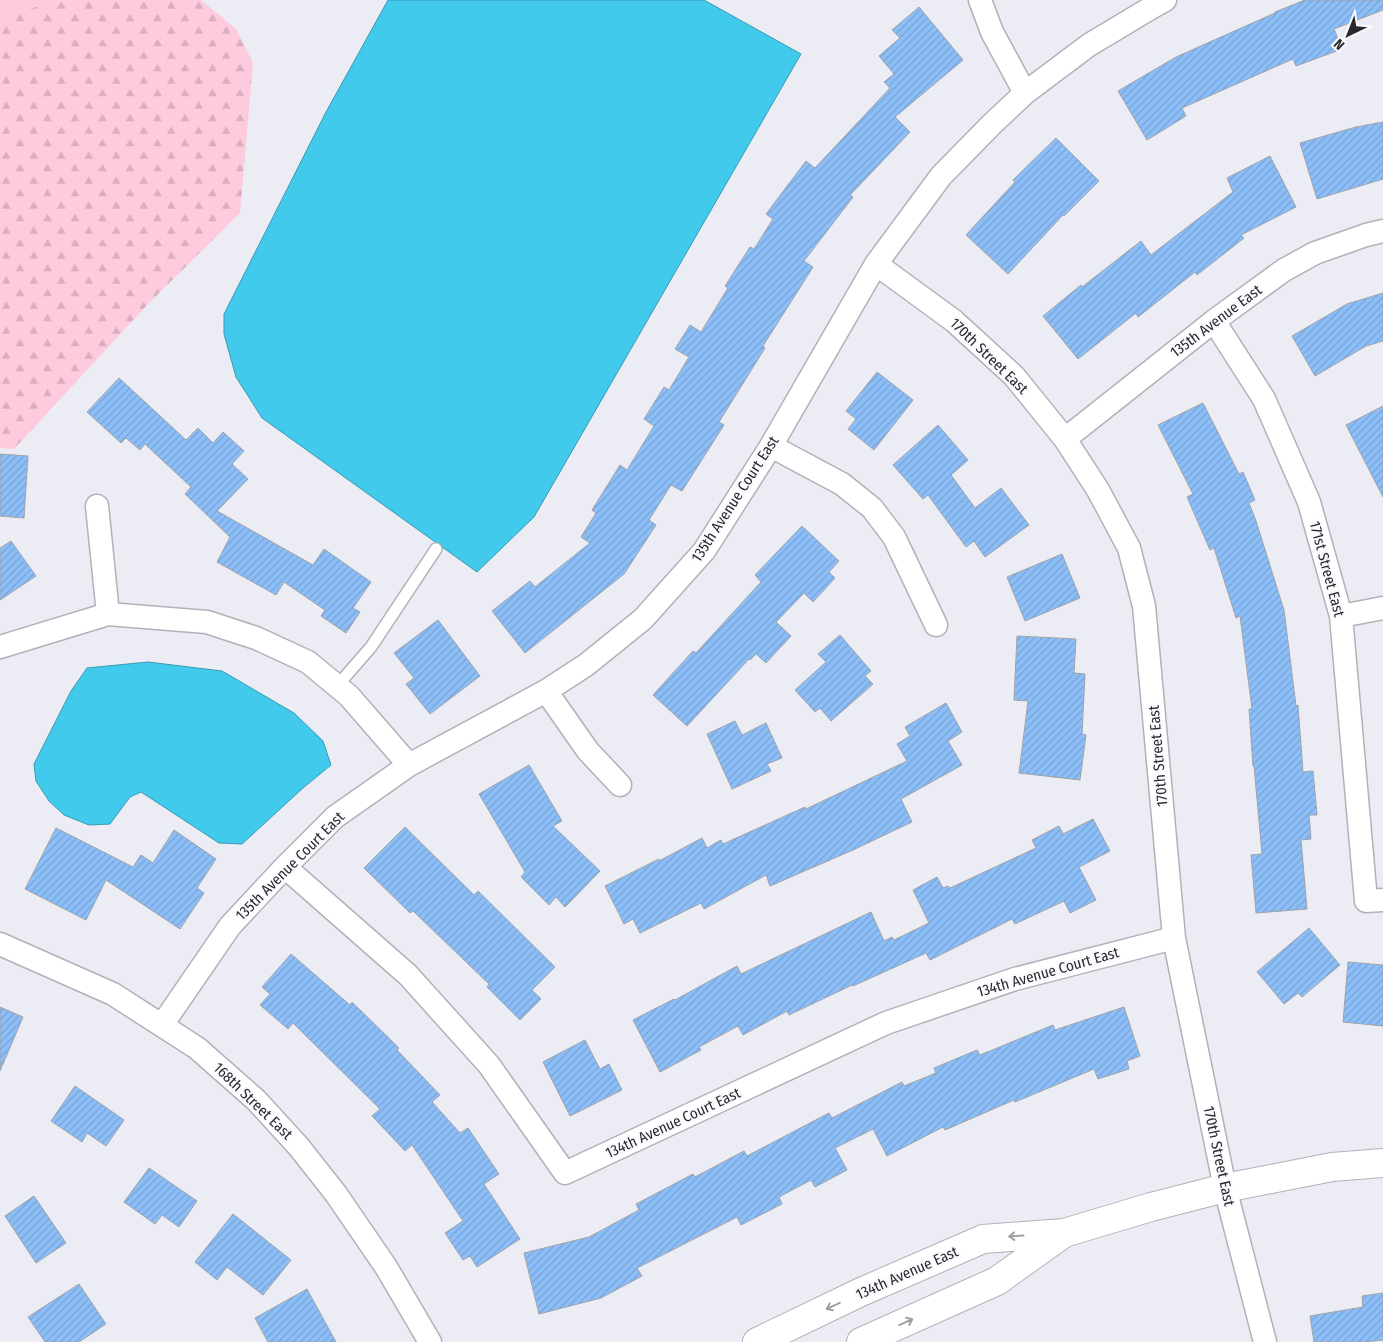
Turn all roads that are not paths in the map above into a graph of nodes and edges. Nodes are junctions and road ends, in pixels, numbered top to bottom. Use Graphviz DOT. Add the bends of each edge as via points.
graph roads {
  1 [pos="980,0"];
  2 [pos="1165,0"];
  3 [pos="1025,93"];
  4 [pos="1383,232"];
  5 [pos="876,264"];
  6 [pos="1214,321"];
  7 [pos="1066,439"];
  8 [pos="771,446"];
  9 [pos="97,506"];
  10 [pos="436,549"];
  11 [pos="1383,608"];
  12 [pos="108,614"];
  13 [pos="1341,616"];
  14 [pos="936,624"];
  15 [pos="0,647"];
  16 [pos="338,686"];
  17 [pos="546,690"];
  18 [pos="409,765"];
  19 [pos="620,785"];
  20 [pos="285,867"];
  21 [pos="1375,901"];
  22 [pos="1174,938"];
  23 [pos="0,944"];
  24 [pos="162,1025"];
  25 [pos="1383,1163"];
  26 [pos="1225,1188"];
  27 [pos="1064,1233"];
  28 [pos="430,1342"];
  29 [pos="757,1342"];
  30 [pos="861,1342"];
  31 [pos="1264,1342"];
  1 -- 3 [label="street" via="992,32"];
  2 -- 3 [label="street, 135th Avenue Court East" via="1090,45"];
  3 -- 5 [label="street, 135th Avenue Court East" via="941,176"];
  4 -- 6 [label="street, 135th Avenue East" via="1315,253 1284,270"];
  5 -- 7 [label="street, 170th Street East" via="954,321 1014,376"];
  5 -- 8 [label="street, 135th Avenue Court East"];
  6 -- 7 [label="street, 135th Avenue East"];
  6 -- 13 [label="street, 171st Street East" via="1264,400 1309,502"];
  7 -- 22 [label="street, 170th Street East" via="1129,548 1144,606"];
  8 -- 14 [label="street" via="842,484 872,508 894,537"];
  8 -- 17 [label="street, 135th Avenue Court East" via="704,551 643,619 586,665"];
  9 -- 12 [label="street"];
  10 -- 16 [label="lane" via="372,647"];
  11 -- 13 [label="street"];
  12 -- 15 [label="street"];
  12 -- 16 [label="street" via="207,622 256,638 308,662"];
  13 -- 21 [label="street, 171st Street East"];
  16 -- 18 [label="street"];
  17 -- 18 [label="street, 135th Avenue Court East"];
  17 -- 19 [label="street" via="588,752"];
  18 -- 20 [label="street, 135th Avenue Court East" via="335,817"];
  20 -- 22 [label="street, 134th Avenue Court East" via="408,975 489,1064 565,1173 886,1023 1014,979"];
  20 -- 24 [label="street, 135th Avenue Court East" via="230,926"];
  22 -- 26 [label="street, 170th Street East"];
  23 -- 24 [label="street, 168th Street East" via="113,994"];
  24 -- 28 [label="street, 168th Street East" via="197,1048 256,1100 299,1147 386,1267"];
  25 -- 26 [label="street, 134th Avenue East" via="1332,1167"];
  26 -- 27 [label="street, 134th Avenue East"];
  26 -- 31 [label="street, 170th Street East"];
  27 -- 29 [label="street, 134th Avenue East, one-way" via="983,1239"];
  30 -- 27 [label="street, 134th Avenue East, one-way" via="997,1281"];
}
